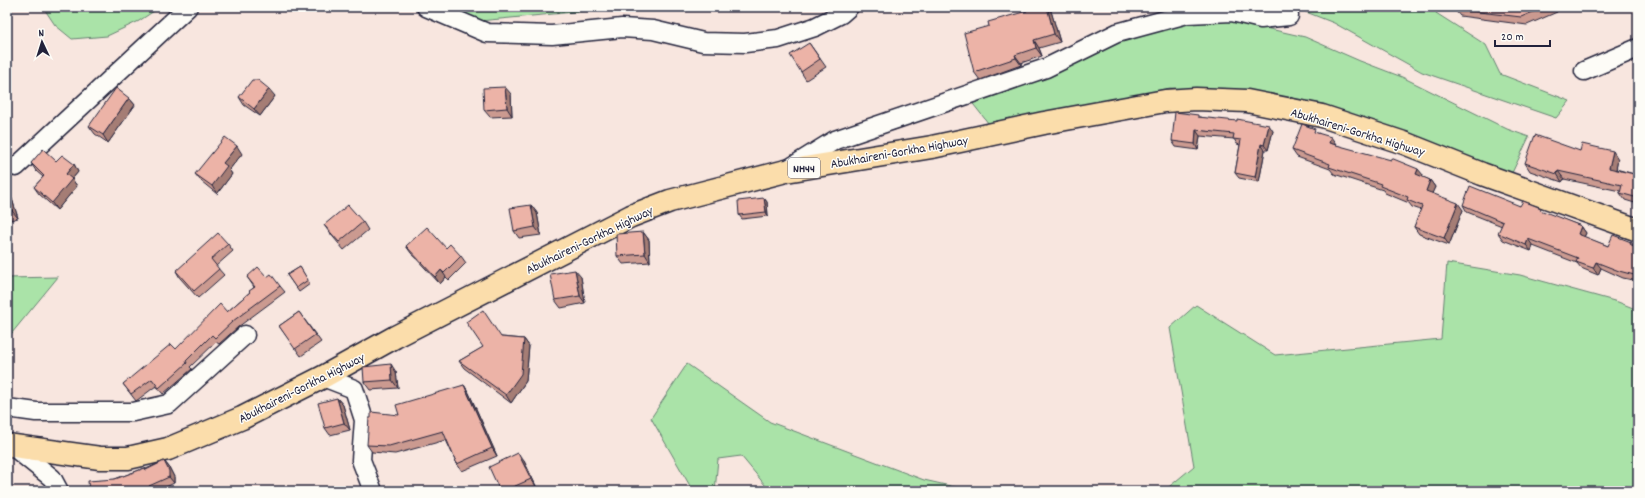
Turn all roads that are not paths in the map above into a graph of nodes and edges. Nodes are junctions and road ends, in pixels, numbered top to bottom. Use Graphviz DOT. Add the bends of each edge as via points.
graph roads {
  1 [pos="188,7"];
  2 [pos="426,7"];
  3 [pos="849,7"];
  4 [pos="1285,7"];
  5 [pos="1638,48"];
  6 [pos="1584,72"];
  7 [pos="16,167"];
  8 [pos="786,171"];
  9 [pos="1638,230"];
  10 [pos="244,335"];
  11 [pos="323,377"];
  12 [pos="7,408"];
  13 [pos="9,445"];
  14 [pos="59,491"];
  15 [pos="373,491"];
  1 -- 7 [label="street"];
  2 -- 3 [label="street" via="487,33 552,35 622,28 653,30 703,42 745,43 778,39 815,27"];
  4 -- 8 [label="street" via="1289,16 1261,19 1232,12 1187,14 1117,33 1046,68 835,140"];
  5 -- 6 [label="street"];
  8 -- 9 [label="main road, Abukhaireni-Gorkha Highway / NH44" via="932,147 1165,101 1246,100 1322,116 1404,143"];
  8 -- 11 [label="main road, Abukhaireni-Gorkha Highway / NH44" via="670,201 631,216 395,337"];
  10 -- 12 [label="street" via="170,404 133,412 36,412"];
  11 -- 13 [label="main road, Abukhaireni-Gorkha Highway / NH44" via="234,421 168,449 128,458 100,458"];
  11 -- 15 [label="street" via="354,389 364,420 360,460"];
  13 -- 14 [label="street" via="52,478"];
}
